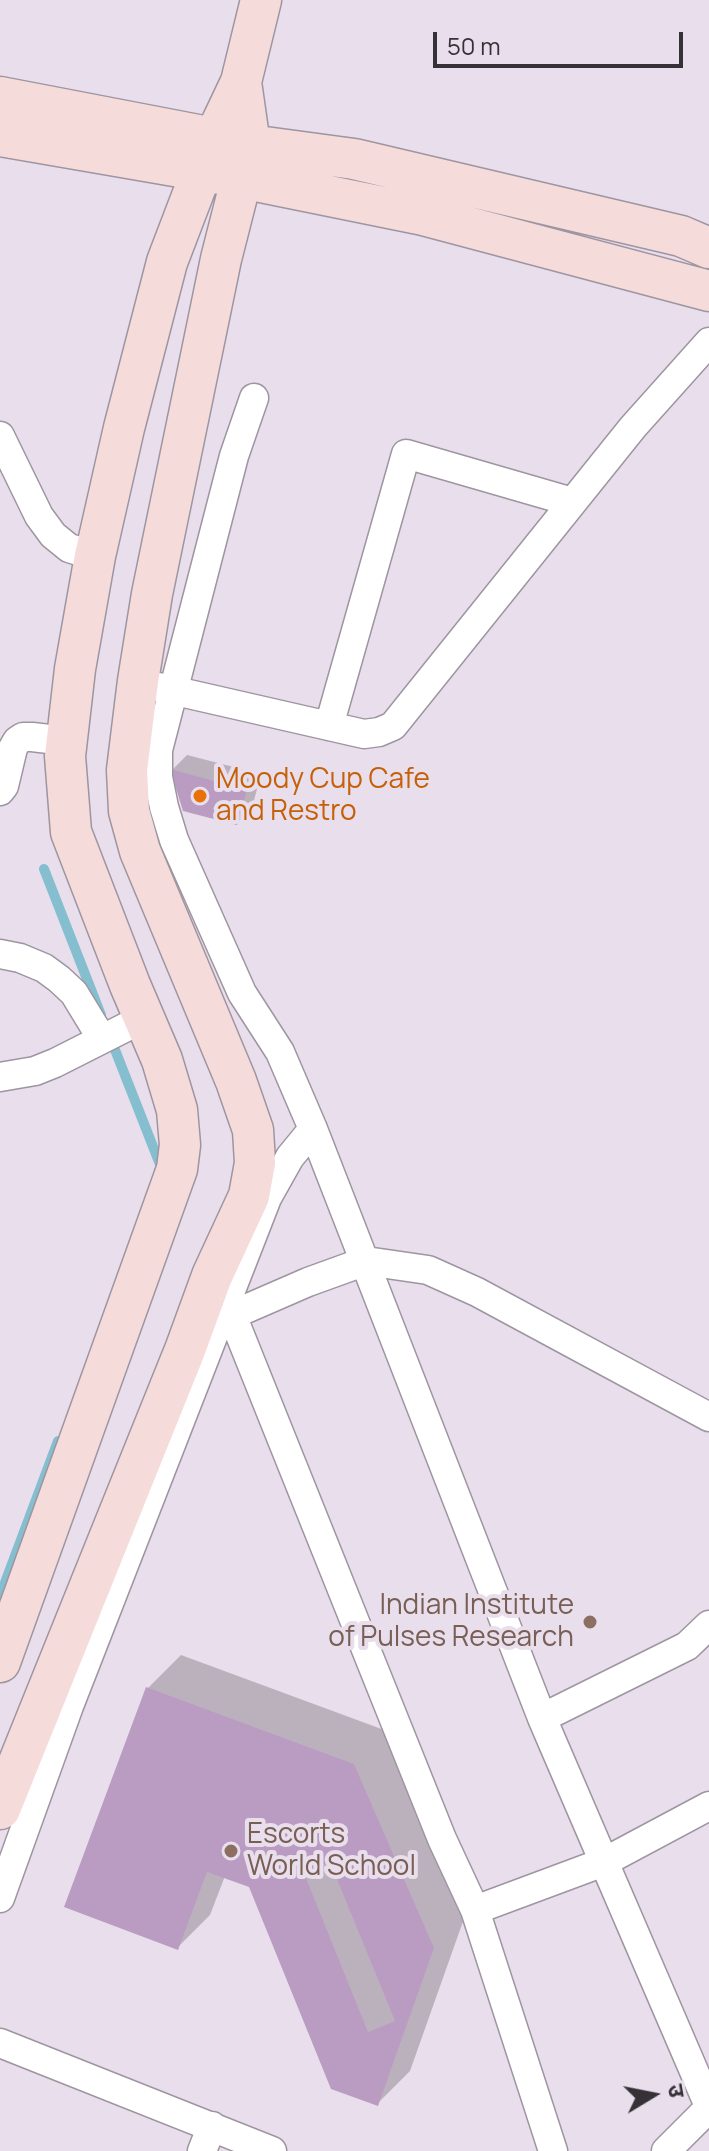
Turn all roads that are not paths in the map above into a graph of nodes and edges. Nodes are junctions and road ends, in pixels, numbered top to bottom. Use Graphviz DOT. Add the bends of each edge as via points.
graph roads {
  1 [pos="261,0"];
  2 [pos="0,97"];
  3 [pos="0,136"];
  4 [pos="227,159"];
  5 [pos="709,248"];
  6 [pos="709,291"];
  7 [pos="709,342"];
  8 [pos="254,398"];
  9 [pos="0,436"];
  10 [pos="572,502"];
  11 [pos="95,556"];
  12 [pos="155,686"];
  13 [pos="329,726"];
  14 [pos="66,741"];
  15 [pos="0,791"];
  16 [pos="0,954"];
  17 [pos="144,1018"];
  18 [pos="102,1039"];
  19 [pos="0,1077"];
  20 [pos="313,1129"];
  21 [pos="366,1261"];
  22 [pos="223,1298"];
  23 [pos="709,1417"];
  24 [pos="709,1625"];
  25 [pos="0,1662"];
  26 [pos="542,1718"];
  27 [pos="709,1806"];
  28 [pos="0,1809"];
  29 [pos="604,1862"];
  30 [pos="0,1898"];
  31 [pos="475,1910"];
  32 [pos="0,2043"];
  33 [pos="709,2107"];
  34 [pos="207,2139"];
  35 [pos="272,2151"];
  36 [pos="553,2151"];
  37 [pos="666,2151"];
  1 -- 4 [label="street"];
  2 -- 4 [label="street"];
  3 -- 4 [label="street"];
  4 -- 5 [label="street" via="354,159 681,236"];
  4 -- 6 [label="street"];
  4 -- 11 [label="street" via="167,262"];
  4 -- 12 [label="street" via="221,259 152,594"];
  7 -- 10 [label="street"];
  8 -- 12 [label="street"];
  9 -- 11 [label="street" via="53,535 69,548"];
  10 -- 13 [label="street" via="393,726 364,734"];
  10 -- 13 [label="street" via="406,454"];
  11 -- 14 [label="street"];
  12 -- 13 [label="street"];
  12 -- 20 [label="street" via="158,763 174,840 242,993 280,1052"];
  12 -- 22 [label="street" via="127,770 129,811 140,851 253,1130 255,1163"];
  14 -- 15 [label="street" via="17,741"];
  14 -- 17 [label="street" via="71,832"];
  16 -- 18 [label="street" via="44,968 59,979 74,993"];
  17 -- 18 [label="street"];
  17 -- 25 [label="street" via="177,1110 177,1169"];
  18 -- 19 [label="street" via="35,1071"];
  20 -- 21 [label="street"];
  20 -- 22 [label="street" via="276,1177"];
  21 -- 22 [label="street" via="308,1282"];
  21 -- 23 [label="street" via="428,1270"];
  21 -- 26 [label="street"];
  22 -- 28 [label="street" via="179,1365"];
  22 -- 30 [label="street"];
  22 -- 31 [label="street"];
  24 -- 26 [label="street" via="687,1646"];
  26 -- 29 [label="street"];
  27 -- 29 [label="street"];
  29 -- 31 [label="street"];
  29 -- 33 [label="street"];
  31 -- 36 [label="street"];
  32 -- 34 [label="street"];
  33 -- 37 [label="street"];
  34 -- 35 [label="street"];
}
